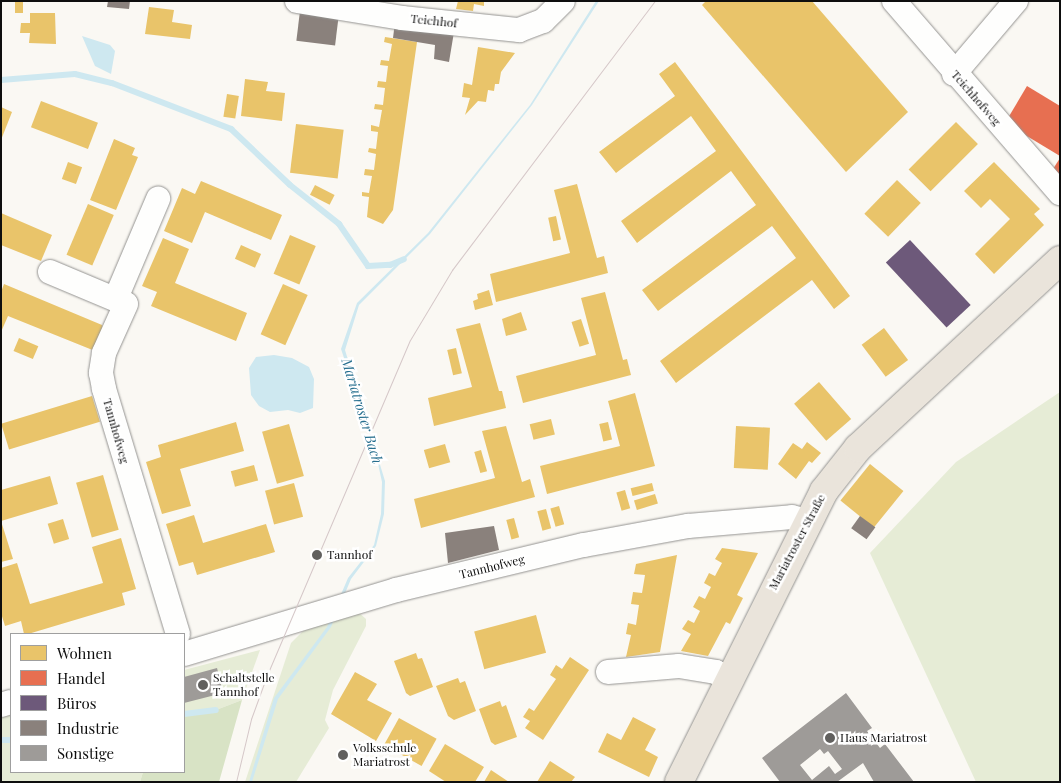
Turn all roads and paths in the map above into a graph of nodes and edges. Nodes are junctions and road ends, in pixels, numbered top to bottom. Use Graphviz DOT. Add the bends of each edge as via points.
graph roads {
  1 [pos="297,1"];
  2 [pos="563,1"];
  3 [pos="894,1"];
  4 [pos="1016,1"];
  5 [pos="954,74"];
  6 [pos="1060,193"];
  7 [pos="158,199"];
  8 [pos="1060,260"];
  9 [pos="50,272"];
  10 [pos="120,306"];
  11 [pos="807,521"];
  12 [pos="178,633"];
  13 [pos="185,647"];
  14 [pos="608,672"];
  15 [pos="729,681"];
  16 [pos="679,782"];
  1 -- 2 [label="street, Teichhof" via="402,18 518,30 543,21"];
  3 -- 5 [label="street, Teichhofweg"];
  4 -- 5 [label="street"];
  5 -- 6 [label="street, Teichhofweg"];
  7 -- 10 [label="street, Tannhofweg"];
  8 -- 11 [label="main road, Mariatroster Straße" via="858,448 824,491"];
  9 -- 10 [label="street"];
  10 -- 12 [label="street, Tannhofweg" via="104,353 101,373"];
  11 -- 13 [label="street, Tannhofweg" via="792,517 688,526 513,562"];
  11 -- 15 [label="main road, Mariatroster Straße"];
  14 -- 15 [label="street" via="679,666 716,672"];
  15 -- 16 [label="main road, Mariatroster Straße"];
}
